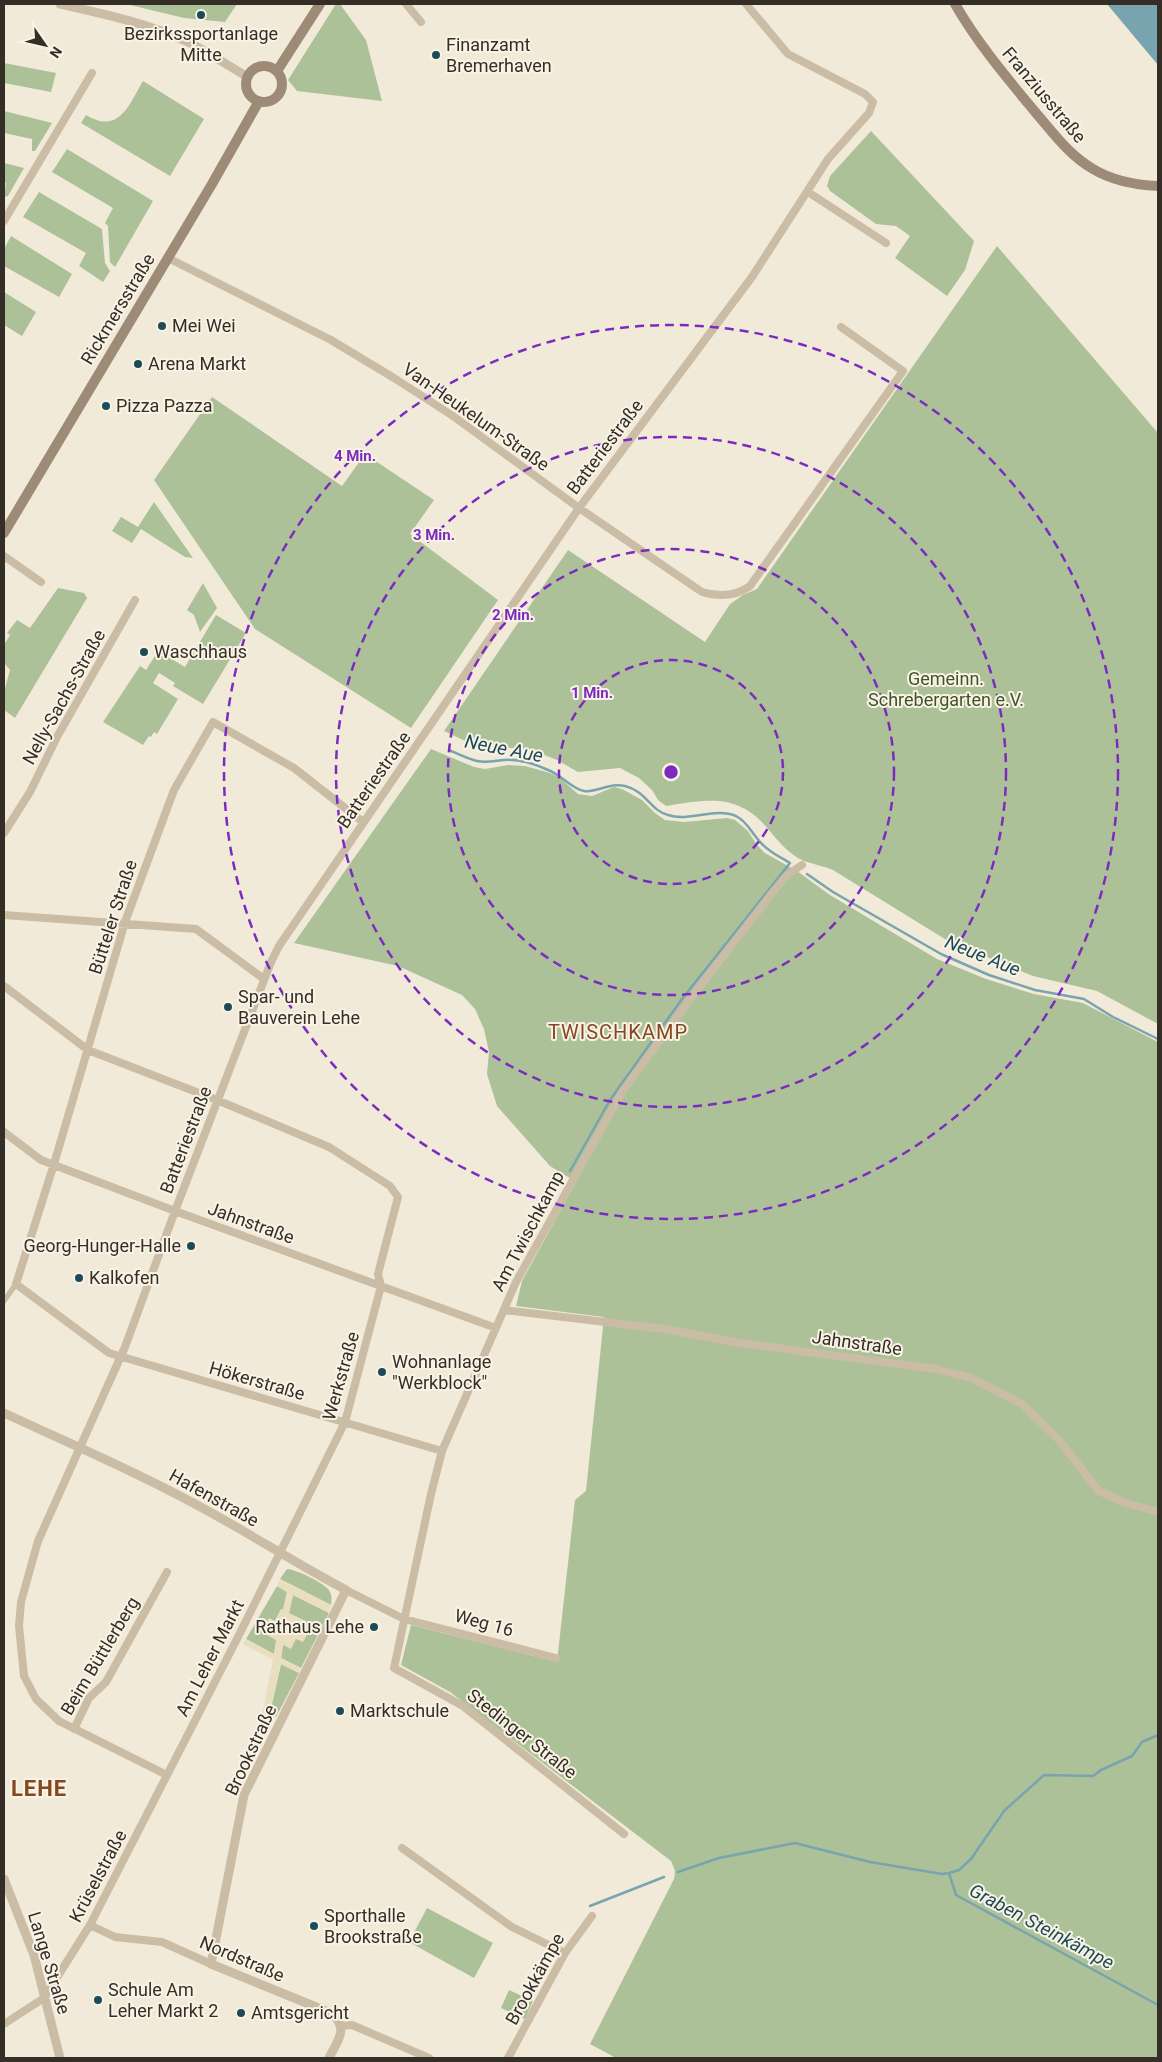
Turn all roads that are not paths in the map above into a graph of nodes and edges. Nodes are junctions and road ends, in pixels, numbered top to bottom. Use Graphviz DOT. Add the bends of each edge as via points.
graph roads {
  1 [pos="60,4"];
  2 [pos="320,4"];
  3 [pos="406,4"];
  4 [pos="746,4"];
  5 [pos="955,4"];
  6 [pos="421,22"];
  7 [pos="277,71"];
  8 [pos="92,73"];
  9 [pos="248,77"];
  10 [pos="259,101"];
  11 [pos="1158,186"];
  12 [pos="808,192"];
  13 [pos="4,221"];
  14 [pos="886,243"];
  15 [pos="168,258"];
  16 [pos="841,327"];
  17 [pos="579,508"];
  18 [pos="4,533"];
  19 [pos="4,556"];
  20 [pos="41,582"];
  21 [pos="135,600"];
  22 [pos="364,822"];
  23 [pos="4,833"];
  24 [pos="802,866"];
  25 [pos="4,915"];
  26 [pos="125,922"];
  27 [pos="264,979"];
  28 [pos="4,986"];
  29 [pos="88,1050"];
  30 [pos="217,1100"];
  31 [pos="4,1132"];
  32 [pos="54,1164"];
  33 [pos="174,1212"];
  34 [pos="16,1284"];
  35 [pos="381,1286"];
  36 [pos="4,1301"];
  37 [pos="504,1310"];
  38 [pos="496,1328"];
  39 [pos="120,1357"];
  40 [pos="4,1413"];
  41 [pos="345,1422"];
  42 [pos="78,1448"];
  43 [pos="442,1452"];
  44 [pos="1158,1512"];
  45 [pos="279,1554"];
  46 [pos="168,1572"];
  47 [pos="346,1590"];
  48 [pos="404,1619"];
  49 [pos="556,1658"];
  50 [pos="394,1668"];
  51 [pos="74,1729"];
  52 [pos="167,1775"];
  53 [pos="624,1834"];
  54 [pos="402,1848"];
  55 [pos="4,1879"];
  56 [pos="592,1916"];
  57 [pos="90,1925"];
  58 [pos="565,1953"];
  59 [pos="211,1964"];
  60 [pos="44,1998"];
  61 [pos="4,2024"];
  62 [pos="341,2026"];
  63 [pos="60,2058"];
  64 [pos="329,2058"];
  65 [pos="429,2058"];
  66 [pos="508,2058"];
  1 -- 9 [label="street" via="134,21 158,30 190,43"];
  2 -- 7 [label="main road"];
  3 -- 6 [label="street"];
  4 -- 12 [label="street, Batteriestraße" via="788,54 865,94 873,102 869,112 828,159"];
  5 -- 11 [label="main road, Franziusstraße" via="995,63 1078,159 1106,176 1132,184"];
  7 -- 9 [label="main road" via="261,67"];
  7 -- 10 [label="main road" via="282,80 280,92 271,100"];
  8 -- 13 [label="street"];
  9 -- 10 [label="main road" via="248,91"];
  10 -- 15 [label="main road, Rickmersstraße"];
  12 -- 14 [label="street"];
  12 -- 17 [label="street, Batteriestraße" via="752,277"];
  15 -- 17 [label="street, Van-Heukelum-Straße" via="369,362 453,416"];
  15 -- 18 [label="main road, Rickmersstraße"];
  16 -- 17 [label="street, Van-Heukelum-Straße" via="903,371 750,586 724,596 702,592"];
  17 -- 22 [label="street, Batteriestraße"];
  19 -- 20 [label="street"];
  21 -- 23 [label="street, Nelly-Sachs-Straße" via="57,737 30,792"];
  22 -- 26 [label="street, Bütteler Straße" via="294,768 213,722 174,790"];
  22 -- 27 [label="street, Batteriestraße" via="279,946"];
  24 -- 37 [label="street, Am Twischkamp" via="787,876 772,893 622,1092 516,1282"];
  25 -- 26 [label="street"];
  26 -- 27 [label="street" via="196,929"];
  26 -- 29 [label="street, Bütteler Straße"];
  27 -- 30 [label="street, Batteriestraße"];
  28 -- 29 [label="street"];
  29 -- 30 [label="street"];
  29 -- 32 [label="street, Bütteler Straße"];
  30 -- 33 [label="street, Batteriestraße"];
  30 -- 35 [label="street, Werkstraße" via="329,1147 390,1186 398,1197 378,1274"];
  31 -- 32 [label="street, Jahnstraße" via="41,1160"];
  32 -- 33 [label="street, Jahnstraße"];
  32 -- 34 [label="street, Bütteler Straße"];
  33 -- 35 [label="street, Jahnstraße"];
  33 -- 39 [label="street, Batteriestraße"];
  34 -- 36 [label="street, Bütteler Straße"];
  34 -- 39 [label="street, Hökerstraße" via="108,1354"];
  35 -- 38 [label="street, Jahnstraße"];
  35 -- 41 [label="street, Werkstraße"];
  37 -- 38 [label="street, Am Twischkamp"];
  37 -- 44 [label="street, Jahnstraße" via="665,1329 740,1343 936,1369 971,1378 1022,1404 1058,1439 1099,1491"];
  38 -- 43 [label="street, Am Twischkamp"];
  39 -- 41 [label="street, Hökerstraße"];
  39 -- 42 [label="street, Batteriestraße"];
  40 -- 42 [label="street, Hafenstraße"];
  41 -- 43 [label="street, Hökerstraße"];
  41 -- 45 [label="street, Werkstraße"];
  42 -- 45 [label="street, Hafenstraße" via="216,1516"];
  42 -- 51 [label="street, Batteriestraße" via="38,1541 21,1602 19,1626 24,1676 36,1698 60,1722"];
  43 -- 48 [label="street, Am Twischkamp"];
  45 -- 47 [label="street, Hafenstraße"];
  45 -- 52 [label="street, Am Leher Markt"];
  46 -- 51 [label="street, Beim Büttlerberg" via="106,1682 89,1698"];
  47 -- 48 [label="street, Hafenstraße"];
  47 -- 59 [label="street, Brookstraße" via="244,1795"];
  48 -- 49 [label="street, Weg 16"];
  48 -- 50 [label="street, Am Twischkamp"];
  50 -- 53 [label="street, Stedinger Straße" via="462,1706"];
  51 -- 52 [label="street, Batteriestraße"];
  52 -- 57 [label="street, Krüselstraße"];
  54 -- 58 [label="street" via="512,1927"];
  55 -- 60 [label="street, Lange Straße" via="34,1955"];
  56 -- 58 [label="street, Brookkämpe"];
  57 -- 59 [label="street, Nordstraße" via="115,1937 162,1942"];
  57 -- 60 [label="street, Krüselstraße"];
  58 -- 66 [label="street, Brookkämpe"];
  59 -- 62 [label="street, Nordstraße" via="331,2013"];
  60 -- 61 [label="street, Krüselstraße"];
  60 -- 63 [label="street, Lange Straße"];
  62 -- 64 [label="street"];
  62 -- 65 [label="street" via="352,2025"];
}
